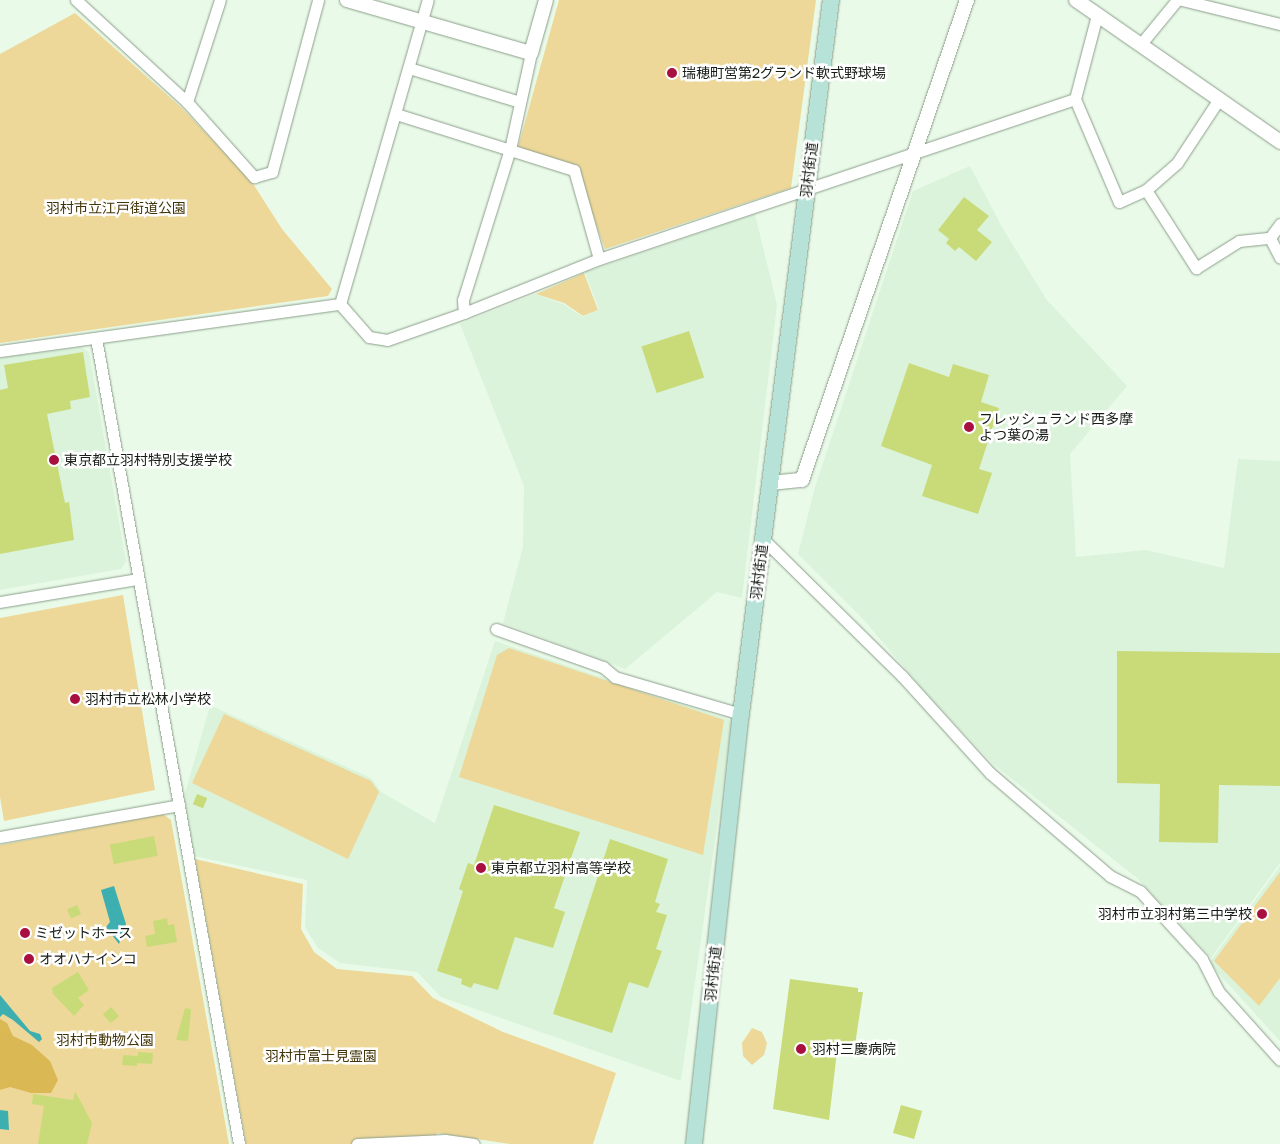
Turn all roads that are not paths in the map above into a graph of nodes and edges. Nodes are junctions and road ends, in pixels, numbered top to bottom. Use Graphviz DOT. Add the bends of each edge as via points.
graph roads {
  1 [pos="76,0"];
  2 [pos="220,0"];
  3 [pos="318,0"];
  4 [pos="347,0"];
  5 [pos="428,0"];
  6 [pos="546,0"];
  7 [pos="831,0"];
  8 [pos="967,0"];
  9 [pos="1076,0"];
  10 [pos="1177,0"];
  11 [pos="1182,0"];
  12 [pos="1097,15"];
  13 [pos="423,20"];
  14 [pos="1280,24"];
  15 [pos="1140,45"];
  16 [pos="531,53"];
  17 [pos="409,68"];
  18 [pos="1075,99"];
  19 [pos="1218,99"];
  20 [pos="187,102"];
  21 [pos="520,102"];
  22 [pos="396,114"];
  23 [pos="1280,142"];
  24 [pos="510,149"];
  25 [pos="916,153"];
  26 [pos="807,188"];
  27 [pos="1146,190"];
  28 [pos="1280,224"];
  29 [pos="1270,238"];
  30 [pos="1280,258"];
  31 [pos="599,259"];
  32 [pos="340,304"];
  33 [pos="464,313"];
  34 [pos="96,338"];
  35 [pos="0,351"];
  36 [pos="771,483"];
  37 [pos="763,539"];
  38 [pos="137,578"];
  39 [pos="0,602"];
  40 [pos="496,629"];
  41 [pos="741,714"];
  42 [pos="179,805"];
  43 [pos="0,837"];
  44 [pos="1280,1060"];
  45 [pos="444,1142"];
  46 [pos="239,1144"];
  47 [pos="357,1144"];
  48 [pos="474,1144"];
  49 [pos="694,1144"];
  1 -- 20 [label="street"];
  2 -- 20 [label="street"];
  3 -- 20 [label="street" via="272,172 254,177"];
  4 -- 13 [label="street"];
  5 -- 13 [label="street"];
  6 -- 16 [label="street"];
  7 -- 26 [label="main road, 羽村街道"];
  8 -- 25 [label="street"];
  9 -- 12 [label="street"];
  10 -- 15 [label="street"];
  11 -- 14 [label="street"];
  12 -- 15 [label="street"];
  12 -- 18 [label="street"];
  13 -- 16 [label="street"];
  13 -- 17 [label="street"];
  15 -- 19 [label="street"];
  16 -- 21 [label="street"];
  17 -- 21 [label="street"];
  17 -- 22 [label="street"];
  18 -- 25 [label="street"];
  18 -- 27 [label="street" via="1119,202"];
  19 -- 23 [label="street"];
  19 -- 27 [label="street" via="1177,163"];
  21 -- 24 [label="street"];
  22 -- 24 [label="street"];
  22 -- 32 [label="street"];
  24 -- 31 [label="street" via="574,170"];
  24 -- 33 [label="street" via="463,300"];
  25 -- 26 [label="street"];
  25 -- 36 [label="street" via="802,480"];
  26 -- 31 [label="street"];
  26 -- 36 [label="main road, 羽村街道"];
  27 -- 29 [label="street" via="1196,268 1239,241"];
  28 -- 29 [label="street"];
  29 -- 30 [label="street"];
  31 -- 33 [label="street"];
  32 -- 33 [label="street" via="369,337 387,340"];
  32 -- 34 [label="street"];
  34 -- 35 [label="street"];
  34 -- 38 [label="street"];
  36 -- 37 [label="main road, 羽村街道"];
  37 -- 41 [label="main road, 羽村街道"];
  37 -- 44 [label="street" via="902,676 990,773 1110,876 1140,891 1202,959 1219,992"];
  38 -- 39 [label="street"];
  38 -- 42 [label="street"];
  40 -- 41 [label="street" via="603,667 615,677"];
  41 -- 49 [label="main road, 羽村街道"];
  42 -- 43 [label="street"];
  42 -- 46 [label="street"];
  45 -- 47 [label="street"];
  45 -- 48 [label="street"];
}
